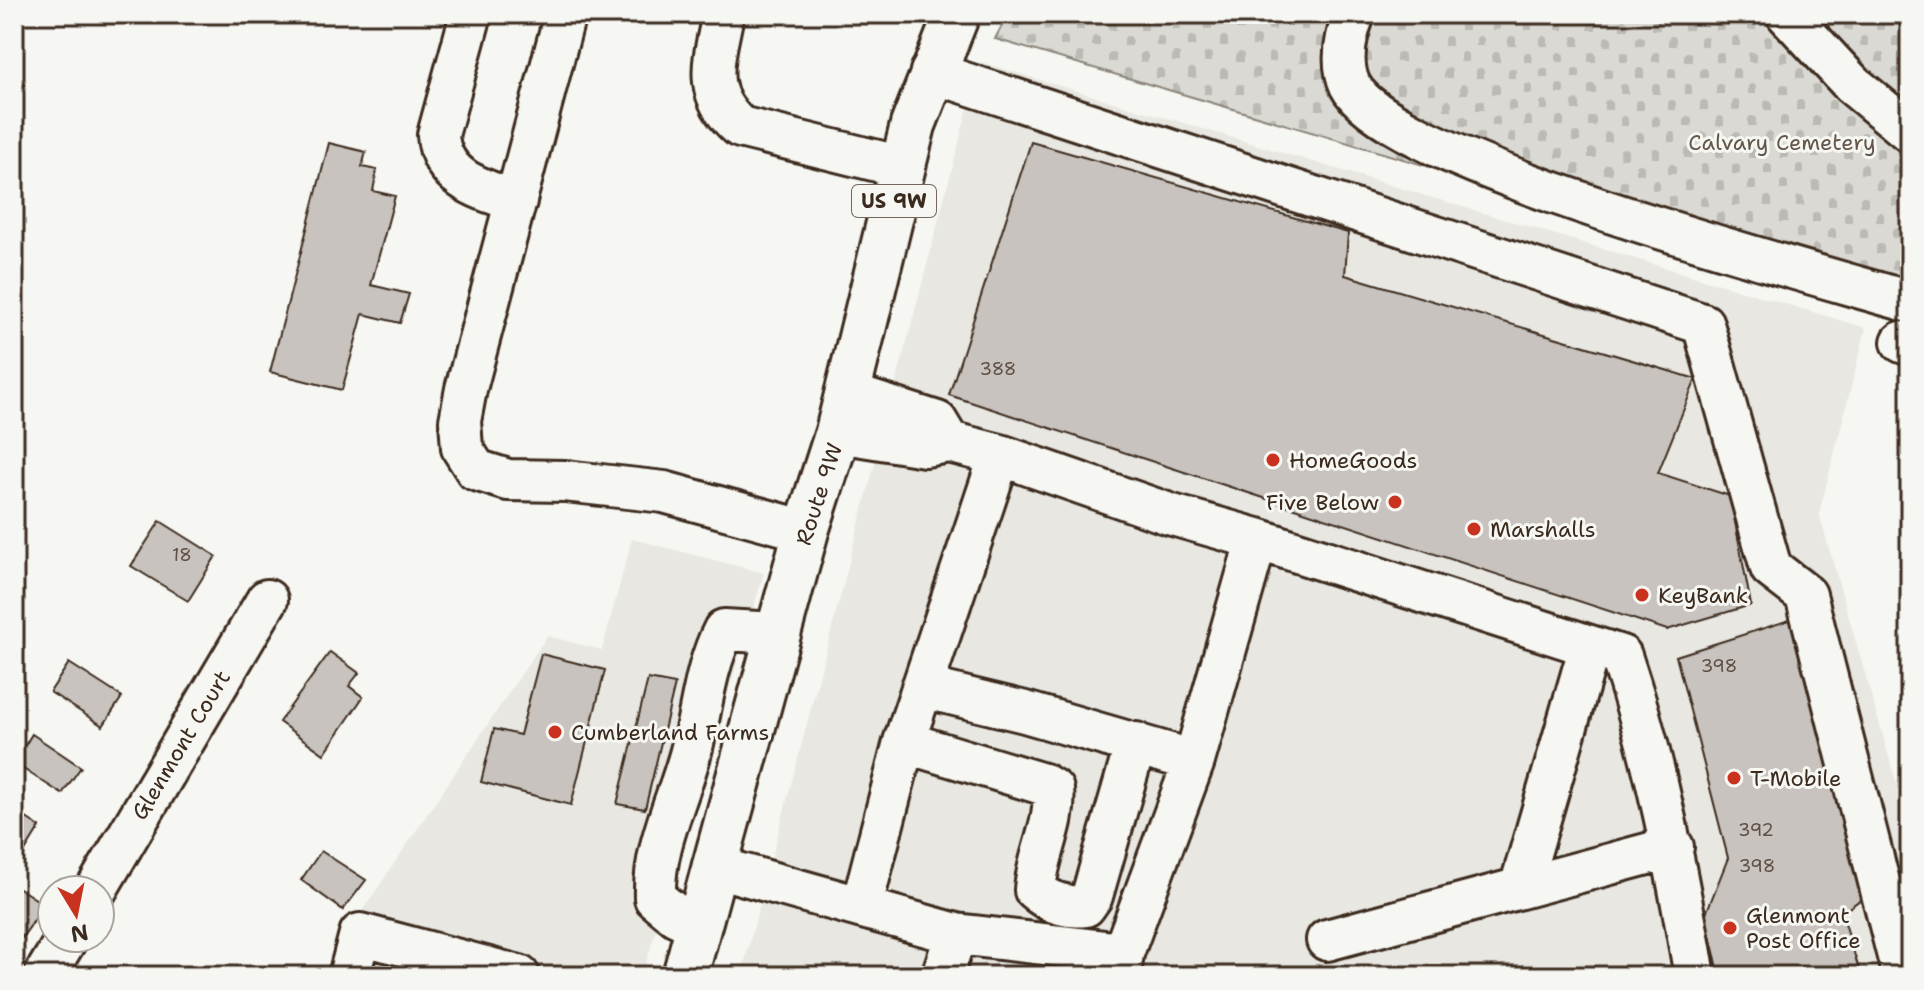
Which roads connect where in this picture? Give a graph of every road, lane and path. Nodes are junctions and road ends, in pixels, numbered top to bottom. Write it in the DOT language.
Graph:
graph roads {
  1 [pos="471,14"];
  2 [pos="565,14"];
  3 [pos="723,14"];
  4 [pos="957,14"];
  5 [pos="1354,14"];
  6 [pos="1787,14"];
  7 [pos="931,72"];
  8 [pos="1910,132"];
  9 [pos="902,167"];
  10 [pos="516,201"];
  11 [pos="1910,302"];
  12 [pos="842,413"];
  13 [pos="1000,455"];
  14 [pos="806,531"];
  15 [pos="1257,539"];
  16 [pos="267,600"];
  17 [pos="778,633"];
  18 [pos="1590,646"];
  19 [pos="922,687"];
  20 [pos="904,742"];
  21 [pos="1136,743"];
  22 [pos="1194,761"];
  23 [pos="1673,847"];
  24 [pos="713,866"];
  25 [pos="105,874"];
  26 [pos="1520,888"];
  27 [pos="862,905"];
  28 [pos="698,926"];
  29 [pos="956,934"];
  30 [pos="1327,940"];
  31 [pos="57,954"];
  32 [pos="1122,965"];
  33 [pos="44,976"];
  34 [pos="349,976"];
  35 [pos="519,976"];
  36 [pos="685,976"];
  37 [pos="942,976"];
  38 [pos="1695,976"];
  39 [pos="1903,976"];
  1 -- 10 [label="street"];
  2 -- 10 [label="street"];
  3 -- 9 [label="street"];
  4 -- 7 [label="main road, Route 9W / US 9W"];
  5 -- 11 [label="street"];
  6 -- 8 [label="street"];
  7 -- 9 [label="main road, Route 9W / US 9W"];
  7 -- 39 [label="street"];
  9 -- 12 [label="main road, Route 9W / US 9W"];
  10 -- 14 [label="street"];
  12 -- 13 [label="street"];
  12 -- 14 [label="main road, Route 9W / US 9W"];
  13 -- 15 [label="street"];
  13 -- 19 [label="street"];
  14 -- 17 [label="main road, Route 9W / US 9W"];
  15 -- 18 [label="street"];
  15 -- 22 [label="street"];
  16 -- 25 [label="street, Glenmont Court"];
  17 -- 24 [label="main road, Route 9W / US 9W"];
  17 -- 28 [label="street"];
  18 -- 23 [label="street"];
  18 -- 26 [label="street"];
  19 -- 20 [label="street"];
  19 -- 21 [label="street"];
  20 -- 21 [label="street"];
  20 -- 27 [label="street"];
  21 -- 22 [label="street"];
  22 -- 32 [label="street"];
  23 -- 26 [label="street"];
  23 -- 38 [label="street"];
  24 -- 27 [label="street"];
  24 -- 28 [label="main road, Route 9W / US 9W"];
  26 -- 30 [label="street"];
  27 -- 29 [label="street"];
  28 -- 36 [label="main road, Route 9W / US 9W"];
  29 -- 32 [label="street"];
  29 -- 37 [label="street"];
  31 -- 33 [label="street"];
  34 -- 35 [label="street"];
}
